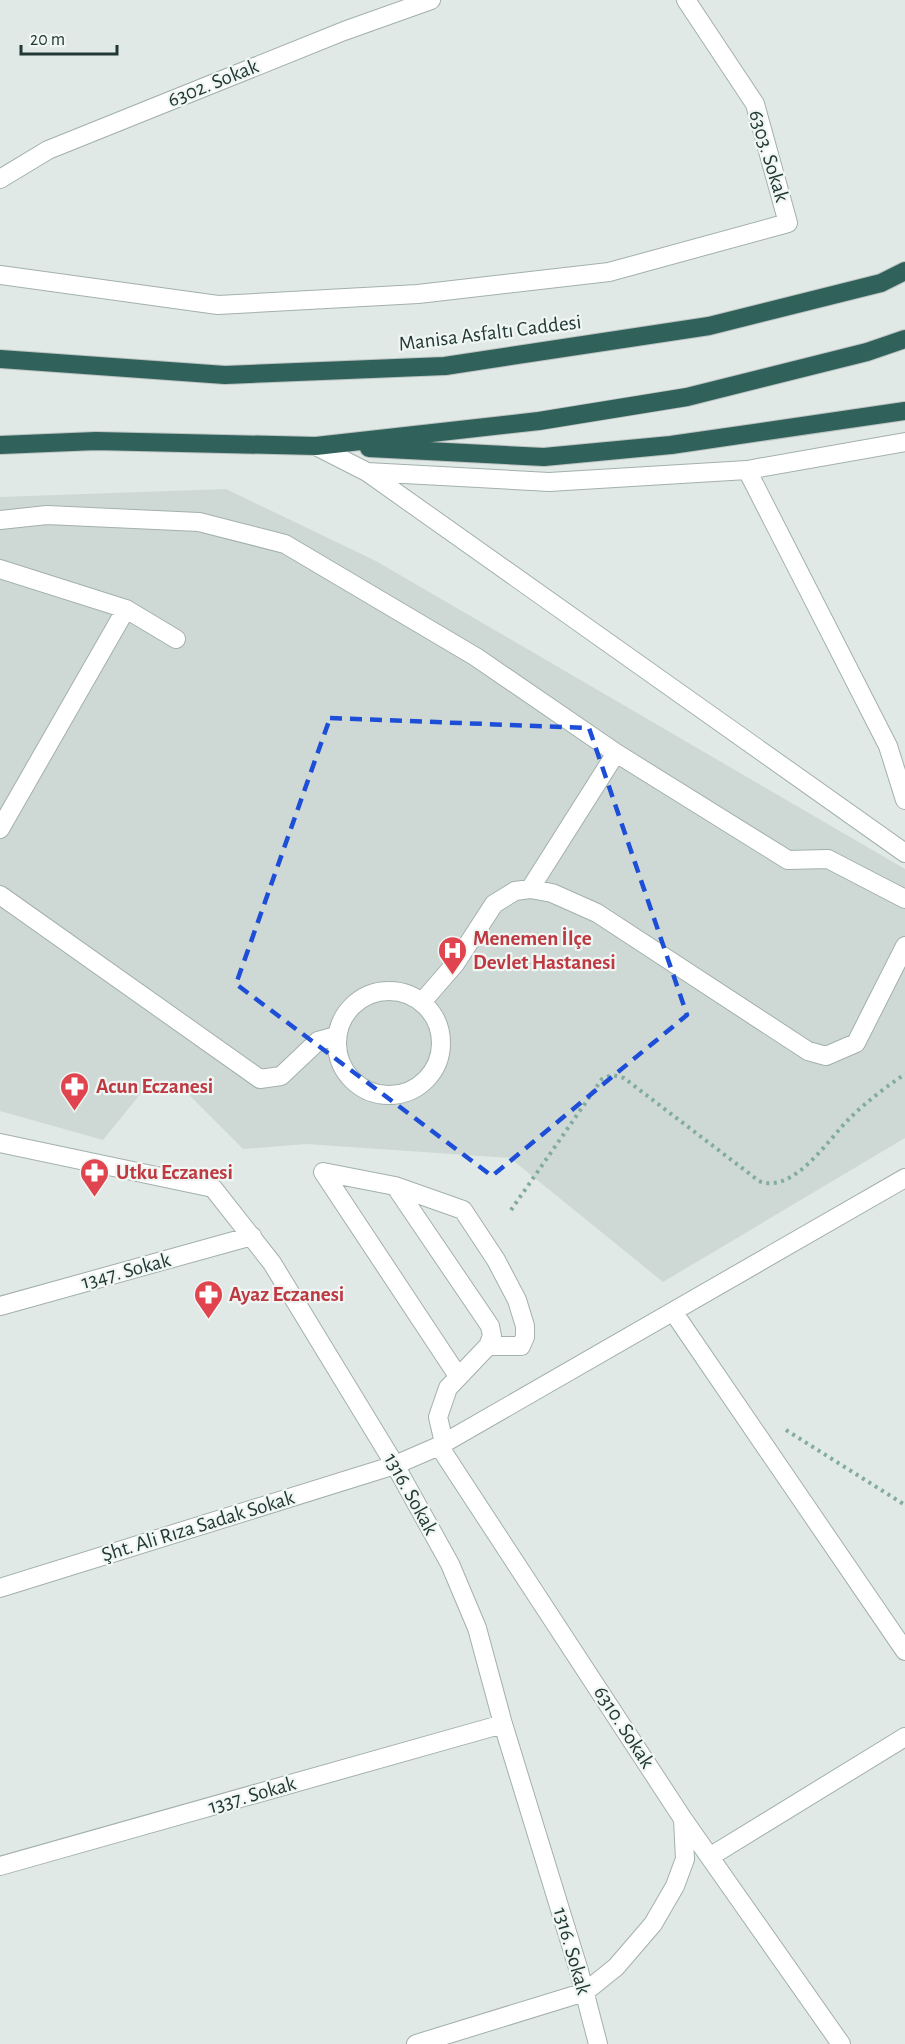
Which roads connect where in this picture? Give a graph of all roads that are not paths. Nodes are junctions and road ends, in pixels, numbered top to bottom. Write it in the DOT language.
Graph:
graph roads {
  1 [pos="431,0"];
  2 [pos="686,0"];
  3 [pos="0,179"];
  4 [pos="905,271"];
  5 [pos="0,275"];
  6 [pos="905,339"];
  7 [pos="0,359"];
  8 [pos="905,411"];
  9 [pos="905,442"];
  10 [pos="0,445"];
  11 [pos="316,446"];
  12 [pos="747,470"];
  13 [pos="367,472"];
  14 [pos="0,520"];
  15 [pos="0,569"];
  16 [pos="126,609"];
  17 [pos="176,639"];
  18 [pos="616,753"];
  19 [pos="905,800"];
  20 [pos="0,829"];
  21 [pos="905,853"];
  22 [pos="530,889"];
  23 [pos="0,895"];
  24 [pos="905,899"];
  25 [pos="905,946"];
  26 [pos="422,1002"];
  27 [pos="336,1036"];
  28 [pos="0,1143"];
  29 [pos="905,1178"];
  30 [pos="395,1186"];
  31 [pos="252,1236"];
  32 [pos="0,1306"];
  33 [pos="674,1313"];
  34 [pos="488,1346"];
  35 [pos="458,1376"];
  36 [pos="442,1445"];
  37 [pos="395,1465"];
  38 [pos="0,1587"];
  39 [pos="905,1651"];
  40 [pos="503,1724"];
  41 [pos="905,1737"];
  42 [pos="683,1819"];
  43 [pos="711,1856"];
  44 [pos="0,1866"];
  45 [pos="585,1992"];
  46 [pos="416,2044"];
  47 [pos="598,2044"];
  48 [pos="841,2044"];
  1 -- 3 [label="street, 6302. Sokak"];
  2 -- 5 [label="street, 6303. Sokak"];
  4 -- 7 [label="highway, Manisa Asfaltı Caddesi"];
  6 -- 11 [label="highway"];
  8 -- 11 [label="highway"];
  9 -- 12 [label="street"];
  10 -- 11 [label="highway"];
  11 -- 13 [label="street"];
  12 -- 13 [label="street"];
  12 -- 19 [label="street"];
  13 -- 21 [label="street"];
  14 -- 18 [label="street"];
  15 -- 16 [label="street"];
  16 -- 17 [label="street"];
  16 -- 20 [label="street"];
  18 -- 22 [label="street"];
  18 -- 24 [label="street"];
  22 -- 25 [label="street"];
  22 -- 26 [label="street"];
  23 -- 27 [label="street"];
  26 -- 27 [label="street"];
  26 -- 27 [label="street"];
  28 -- 31 [label="street, 1316. Sokak"];
  29 -- 33 [label="street"];
  30 -- 34 [label="street"];
  30 -- 34 [label="street"];
  30 -- 35 [label="street"];
  31 -- 32 [label="street, 1347. Sokak"];
  31 -- 37 [label="street, 1316. Sokak"];
  33 -- 36 [label="street"];
  33 -- 39 [label="street"];
  34 -- 35 [label="street"];
  35 -- 36 [label="street"];
  36 -- 37 [label="street"];
  36 -- 42 [label="street, 6310. Sokak"];
  37 -- 38 [label="street, Şht. Ali Rıza Sadak Sokak"];
  37 -- 40 [label="street, 1316. Sokak"];
  40 -- 44 [label="street, 1337. Sokak"];
  40 -- 45 [label="street, 1316. Sokak"];
  41 -- 43 [label="street"];
  42 -- 43 [label="street, 6310. Sokak"];
  42 -- 45 [label="street"];
  43 -- 48 [label="street, 6310. Sokak"];
  45 -- 46 [label="street"];
  45 -- 47 [label="street, 1316. Sokak"];
}
